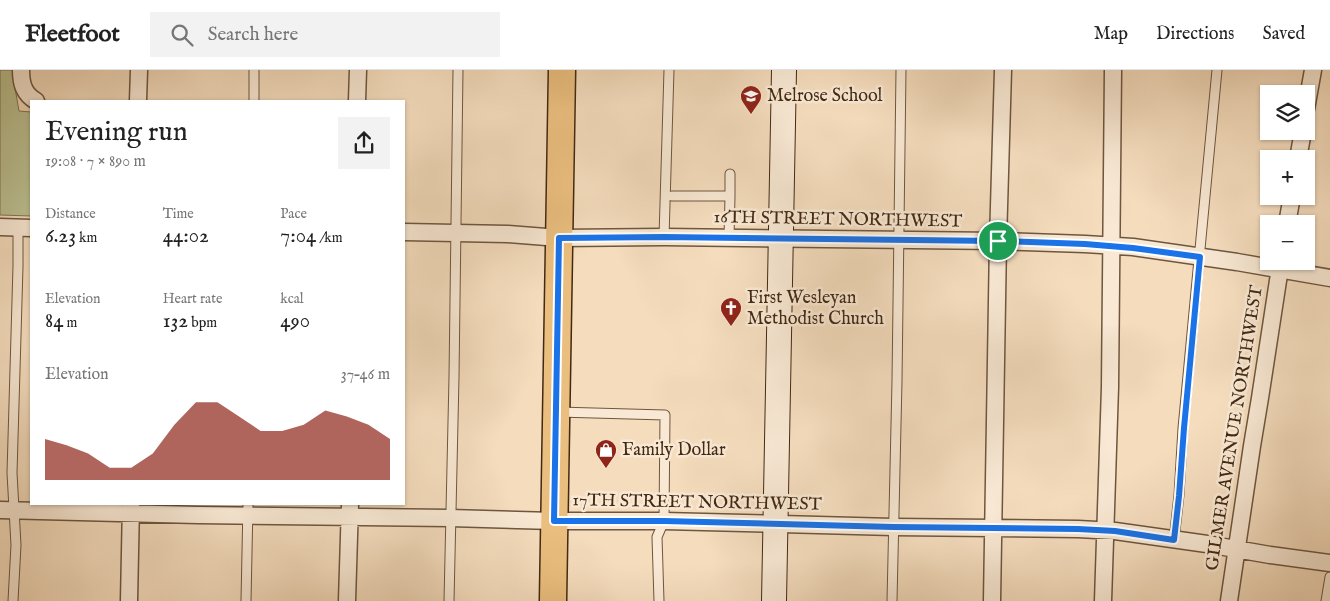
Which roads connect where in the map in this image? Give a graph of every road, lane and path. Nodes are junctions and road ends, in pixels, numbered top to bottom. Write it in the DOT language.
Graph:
graph roads {
  1 [pos="21,70"];
  2 [pos="139,70"];
  3 [pos="254,70"];
  4 [pos="358,70"];
  5 [pos="458,70"];
  6 [pos="562,70"];
  7 [pos="669,70"];
  8 [pos="784,70"];
  9 [pos="900,70"];
  10 [pos="1003,70"];
  11 [pos="1112,70"];
  12 [pos="1217,70"];
  13 [pos="1313,70"];
  14 [pos="1310,85"];
  15 [pos="34,100"];
  16 [pos="138,100"];
  17 [pos="254,100"];
  18 [pos="357,100"];
  19 [pos="730,174"];
  20 [pos="672,196"];
  21 [pos="730,196"];
  22 [pos="0,227"];
  23 [pos="24,227"];
  24 [pos="405,232"];
  25 [pos="455,233"];
  26 [pos="664,237"];
  27 [pos="559,238"];
  28 [pos="729,238"];
  29 [pos="781,239"];
  30 [pos="898,241"];
  31 [pos="998,241"];
  32 [pos="1111,246"];
  33 [pos="1200,257"];
  34 [pos="1260,264"];
  35 [pos="1279,270"];
  36 [pos="1297,270"];
  37 [pos="1330,278"];
  38 [pos="556,412"];
  39 [pos="131,508"];
  40 [pos="248,509"];
  41 [pos="7,510"];
  42 [pos="350,510"];
  43 [pos="450,518"];
  44 [pos="554,521"];
  45 [pos="664,521"];
  46 [pos="776,524"];
  47 [pos="893,527"];
  48 [pos="994,528"];
  49 [pos="1105,530"];
  50 [pos="1174,540"];
  51 [pos="1237,550"];
  52 [pos="1330,563"];
  53 [pos="1330,577"];
  54 [pos="13,601"];
  55 [pos="129,601"];
  56 [pos="246,601"];
  57 [pos="347,601"];
  58 [pos="449,601"];
  59 [pos="553,601"];
  60 [pos="658,601"];
  61 [pos="774,601"];
  62 [pos="892,601"];
  63 [pos="992,601"];
  64 [pos="1103,601"];
  65 [pos="1229,601"];
  66 [pos="1326,601"];
  1 -- 15 [label="street"];
  2 -- 16 [label="street"];
  3 -- 17 [label="lane"];
  4 -- 18 [label="street"];
  5 -- 25 [label="lane"];
  6 -- 27 [label="main road"];
  7 -- 26 [label="lane"];
  8 -- 29 [label="street"];
  9 -- 30 [label="lane"];
  10 -- 31 [label="street"];
  11 -- 32 [label="street"];
  12 -- 33 [label="lane"];
  13 -- 14 [label="street"];
  19 -- 21 [label="lane"];
  20 -- 21 [label="lane"];
  21 -- 28 [label="lane"];
  22 -- 23 [label="street"];
  23 -- 41 [label="lane"];
  24 -- 25 [label="street, 16TH STREET NORTHWEST"];
  25 -- 27 [label="street, 16TH STREET NORTHWEST"];
  25 -- 43 [label="lane"];
  26 -- 27 [label="street, 16TH STREET NORTHWEST"];
  26 -- 28 [label="street, 16TH STREET NORTHWEST"];
  27 -- 38 [label="main road"];
  28 -- 29 [label="street, 16TH STREET NORTHWEST"];
  29 -- 30 [label="street, 16TH STREET NORTHWEST"];
  29 -- 46 [label="street"];
  30 -- 31 [label="street, 16TH STREET NORTHWEST"];
  30 -- 47 [label="lane"];
  31 -- 32 [label="street, 16TH STREET NORTHWEST"];
  31 -- 48 [label="street"];
  32 -- 33 [label="street, 16TH STREET NORTHWEST"];
  32 -- 49 [label="street"];
  33 -- 34 [label="street, 16TH STREET NORTHWEST"];
  33 -- 50 [label="lane"];
  35 -- 51 [label="street, GILMER AVENUE NORTHWEST"];
  36 -- 37 [label="street, 16TH STREET NORTHWEST"];
  38 -- 44 [label="main road"];
  38 -- 45 [label="lane"];
  39 -- 40 [label="street, 17TH STREET NORTHWEST"];
  39 -- 41 [label="street, 17TH STREET NORTHWEST"];
  39 -- 55 [label="street"];
  40 -- 42 [label="street, 17TH STREET NORTHWEST"];
  40 -- 56 [label="lane"];
  41 -- 54 [label="lane"];
  42 -- 43 [label="street, 17TH STREET NORTHWEST"];
  42 -- 57 [label="street"];
  43 -- 44 [label="street, 17TH STREET NORTHWEST"];
  43 -- 58 [label="lane"];
  44 -- 45 [label="street, 17TH STREET NORTHWEST"];
  44 -- 59 [label="main road"];
  45 -- 46 [label="street, 17TH STREET NORTHWEST"];
  45 -- 60 [label="lane"];
  46 -- 47 [label="street, 17TH STREET NORTHWEST"];
  46 -- 61 [label="street"];
  47 -- 48 [label="street, 17TH STREET NORTHWEST"];
  47 -- 62 [label="lane"];
  48 -- 49 [label="street, 17TH STREET NORTHWEST"];
  48 -- 63 [label="street"];
  49 -- 50 [label="street, 17TH STREET NORTHWEST"];
  49 -- 64 [label="street"];
  50 -- 51 [label="street, 17TH STREET NORTHWEST"];
  51 -- 52 [label="street, 17TH STREET NORTHWEST"];
  51 -- 65 [label="street, GILMER AVENUE NORTHWEST"];
  53 -- 66 [label="lane"];
}
